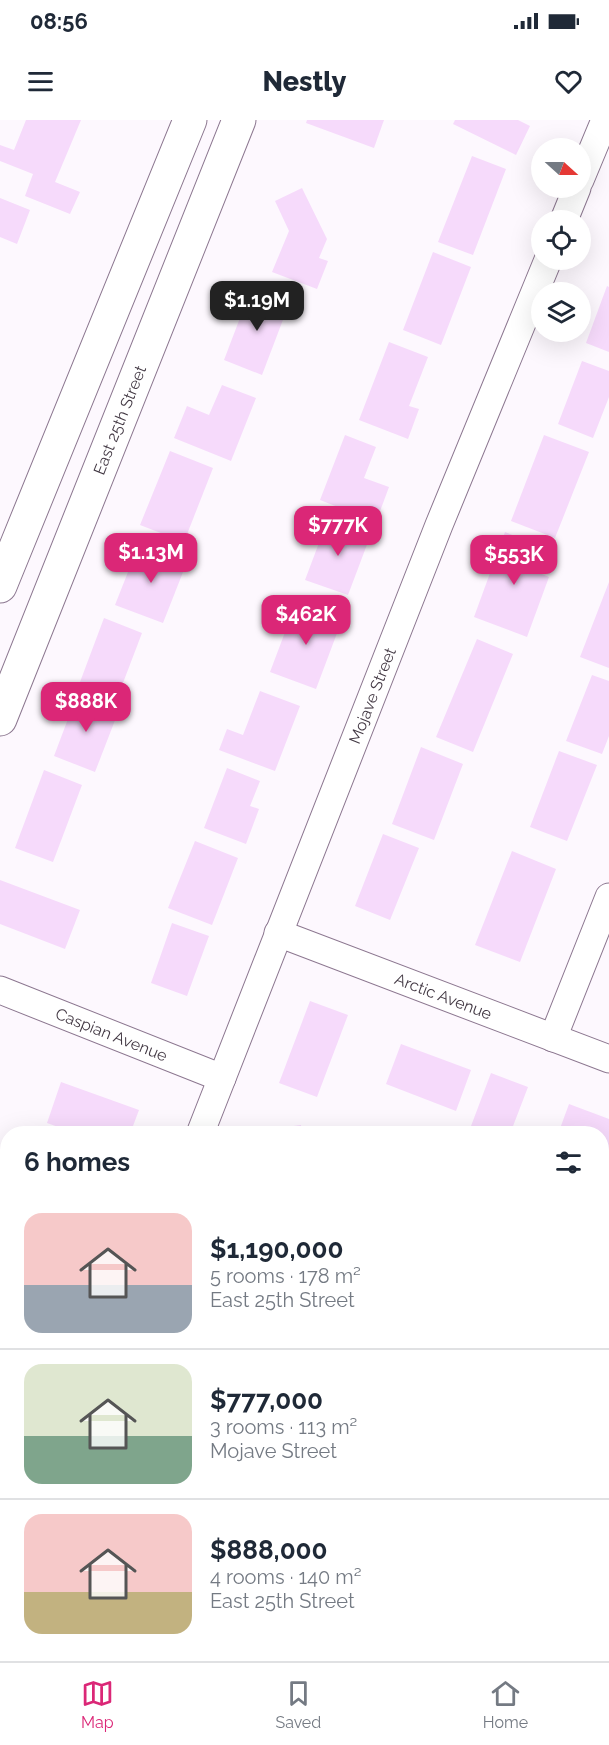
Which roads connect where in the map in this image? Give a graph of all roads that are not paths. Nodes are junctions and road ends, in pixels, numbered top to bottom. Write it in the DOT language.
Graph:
graph roads {
  1 [pos="190,120"];
  2 [pos="239,120"];
  3 [pos="605,120"];
  4 [pos="591,154"];
  5 [pos="544,270"];
  6 [pos="0,586"];
  7 [pos="0,719"];
  8 [pos="609,897"];
  9 [pos="278,933"];
  10 [pos="0,990"];
  11 [pos="553,1038"];
  12 [pos="609,1059"];
  13 [pos="222,1078"];
  14 [pos="203,1126"];
  1 -- 6 [label="street"];
  2 -- 7 [label="street, East 25th Street"];
  3 -- 4 [label="street"];
  5 -- 9 [label="street, Mojave Street"];
  8 -- 11 [label="street"];
  9 -- 11 [label="street, Arctic Avenue"];
  9 -- 13 [label="street, Mojave Street"];
  10 -- 13 [label="street, Caspian Avenue"];
  11 -- 12 [label="street, Arctic Avenue"];
  13 -- 14 [label="street, Mojave Street"];
}
